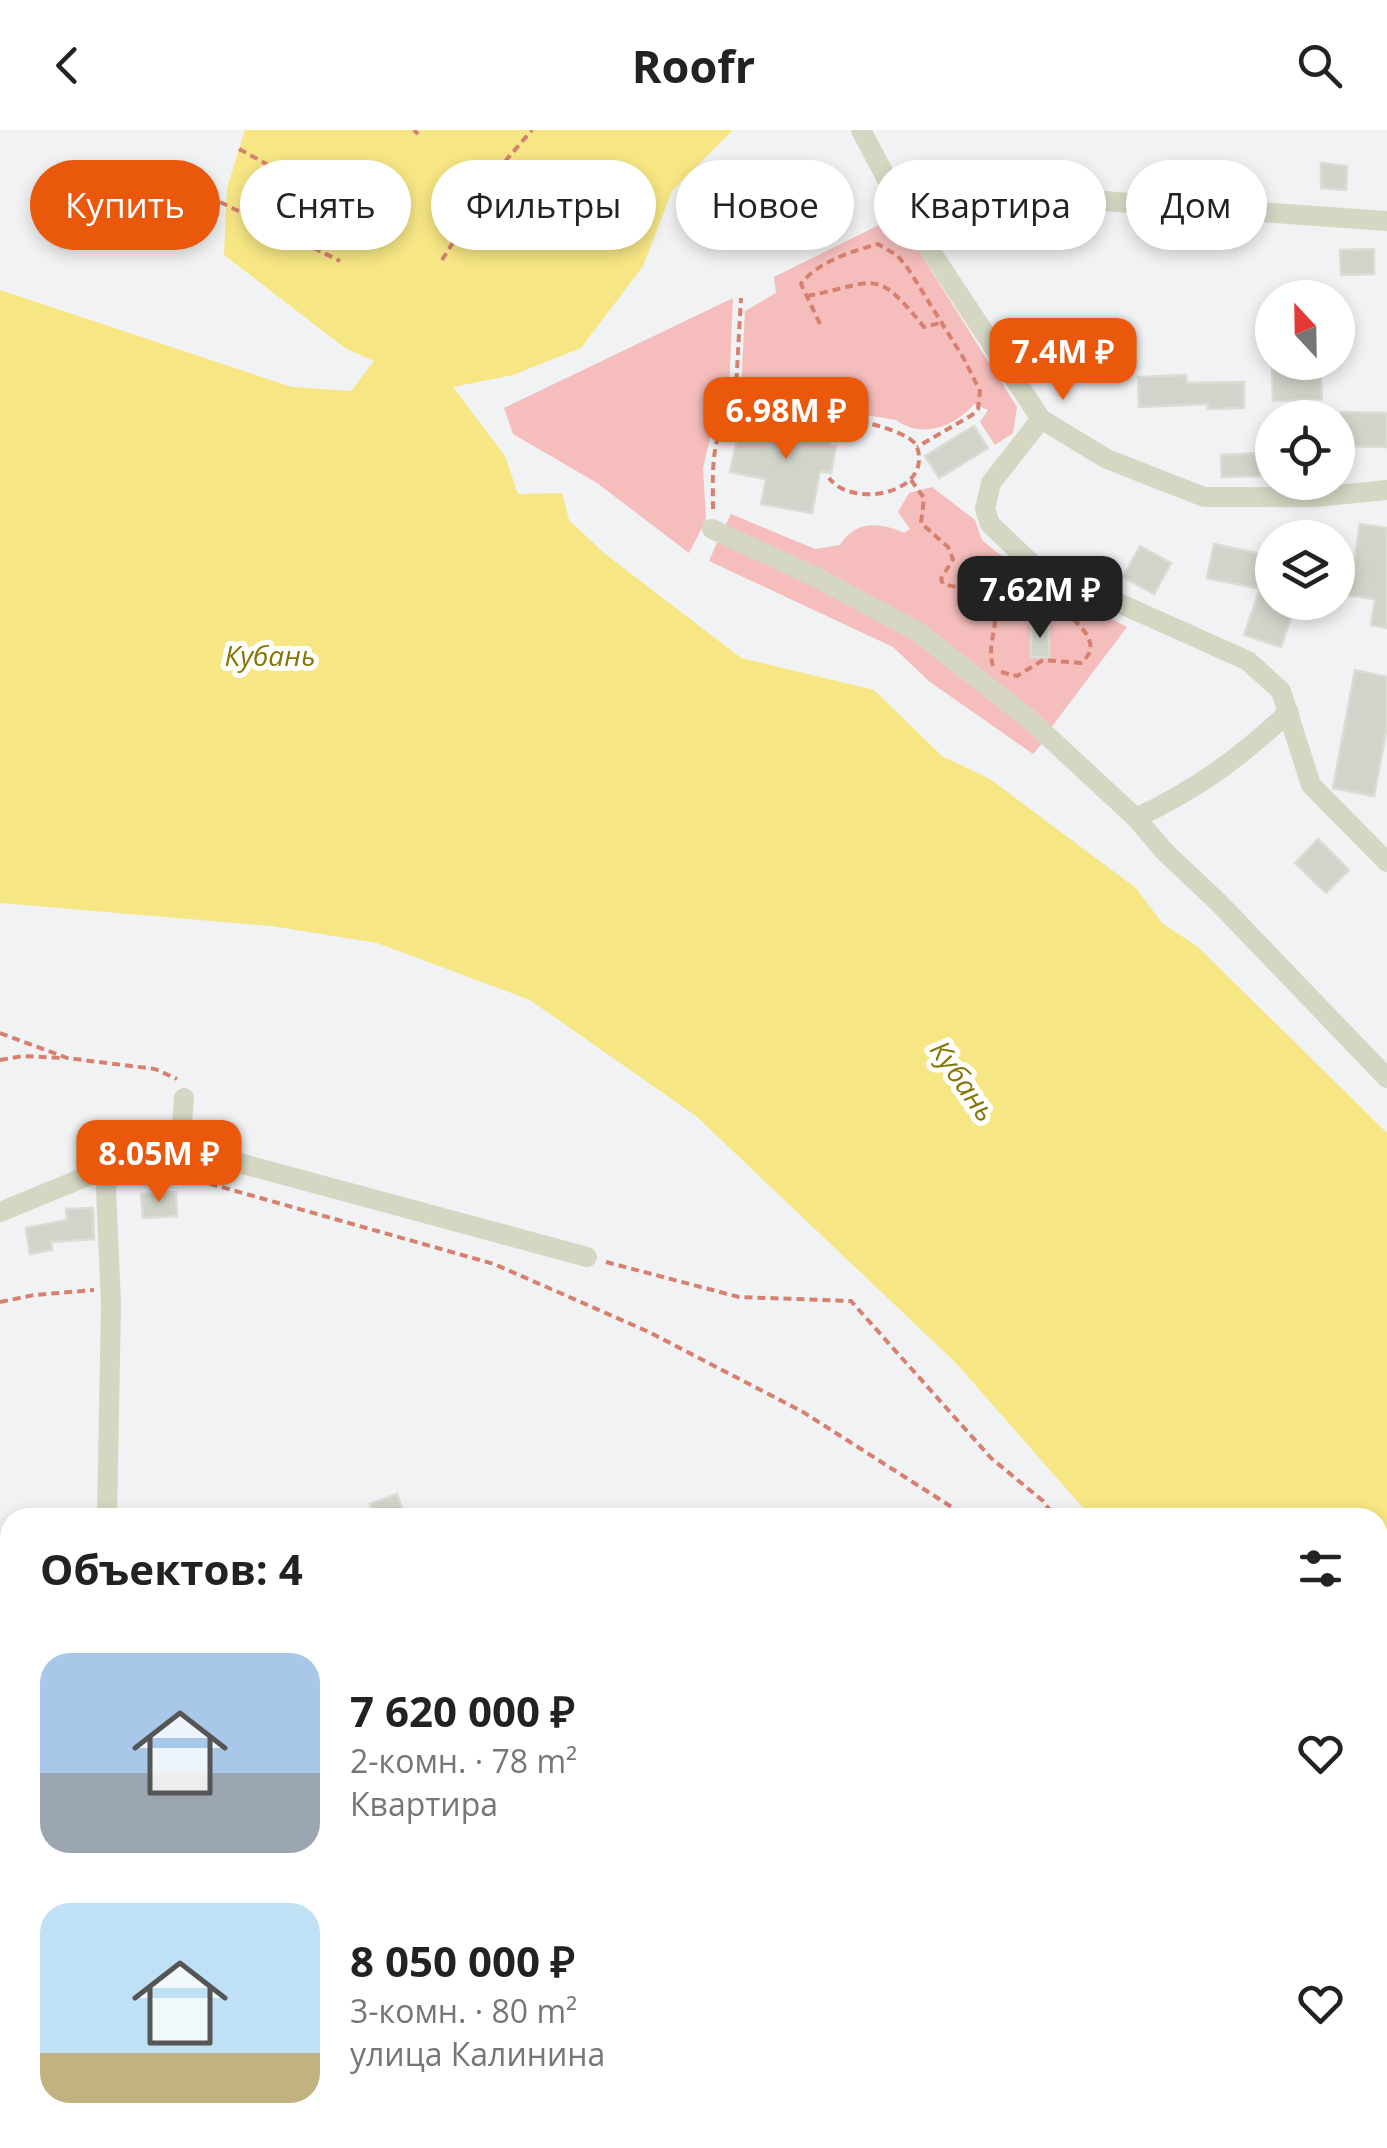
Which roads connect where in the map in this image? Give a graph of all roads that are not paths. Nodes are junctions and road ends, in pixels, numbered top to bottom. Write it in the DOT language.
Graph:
graph roads {
  1 [pos="861,130"];
  2 [pos="877,160"];
  3 [pos="1106,201"];
  4 [pos="1387,221"];
  5 [pos="930,250"];
  6 [pos="1041,419"];
  7 [pos="1387,490"];
  8 [pos="712,529"];
  9 [pos="1289,712"];
  10 [pos="1136,818"];
  11 [pos="1387,862"];
  12 [pos="1387,1078"];
  13 [pos="184,1098"];
  14 [pos="180,1147"];
  15 [pos="113,1160"];
  16 [pos="0,1212"];
  17 [pos="587,1257"];
  18 [pos="108,1508"];
  1 -- 2 [label="street"];
  3 -- 4 [label="street"];
  5 -- 6 [label="street"];
  6 -- 7 [label="street"];
  6 -- 9 [label="street"];
  8 -- 10 [label="street"];
  9 -- 10 [label="street"];
  9 -- 11 [label="street"];
  10 -- 12 [label="street"];
  13 -- 14 [label="street"];
  14 -- 15 [label="street"];
  14 -- 17 [label="street"];
  15 -- 16 [label="street"];
  15 -- 18 [label="street"];
}
